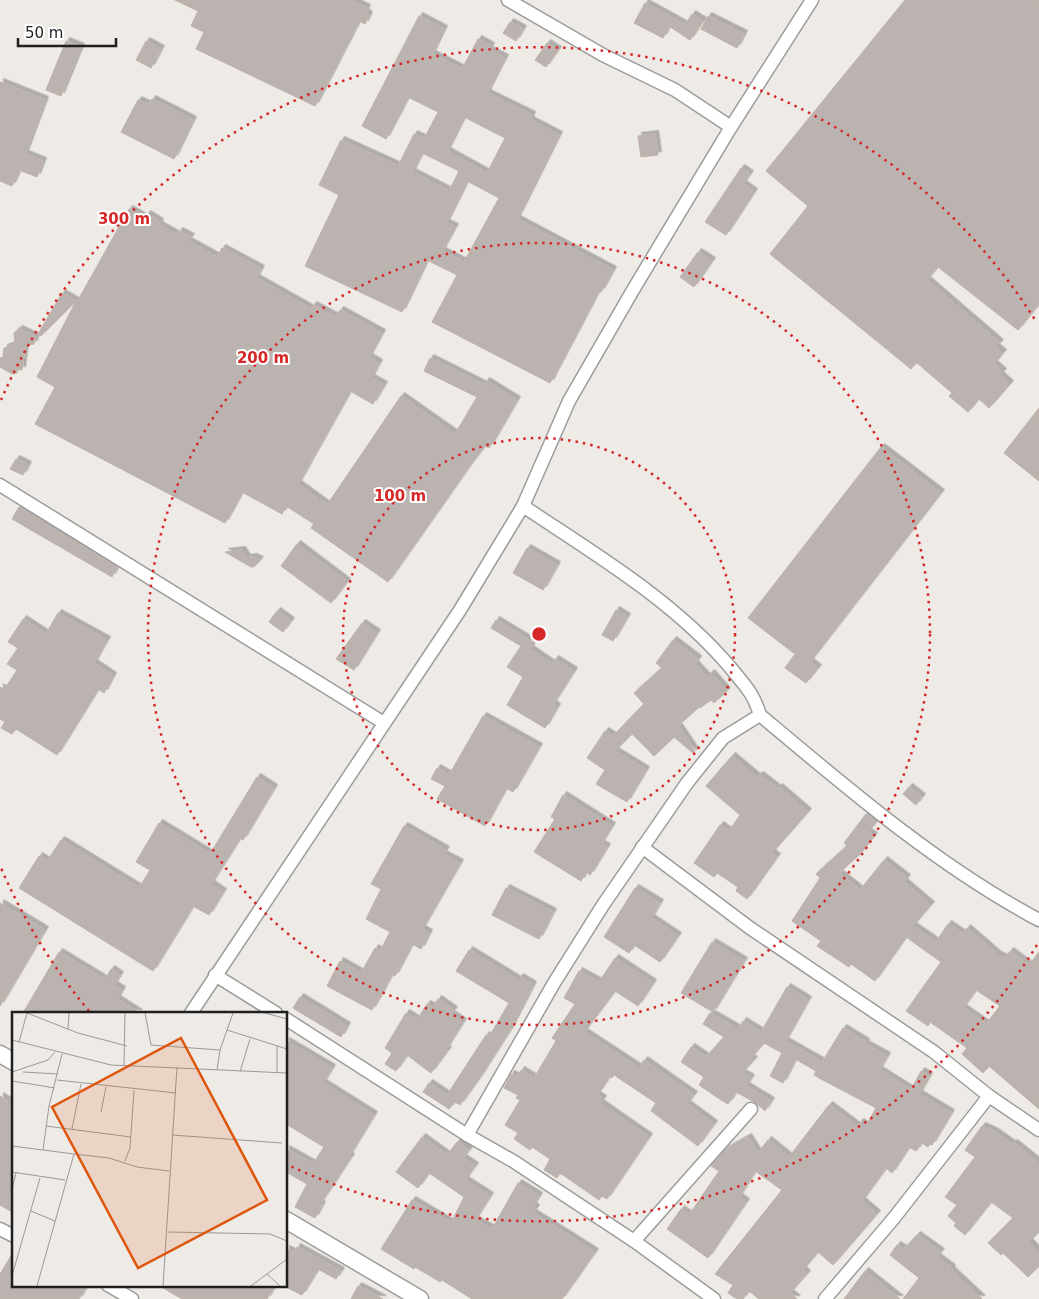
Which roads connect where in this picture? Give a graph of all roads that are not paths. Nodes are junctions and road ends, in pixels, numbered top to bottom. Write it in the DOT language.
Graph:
graph roads {
  1 [pos="508,0"];
  2 [pos="812,0"];
  3 [pos="731,127"];
  4 [pos="0,485"];
  5 [pos="523,506"];
  6 [pos="760,715"];
  7 [pos="384,723"];
  8 [pos="642,847"];
  9 [pos="1039,920"];
  10 [pos="215,975"];
  11 [pos="192,1012"];
  12 [pos="274,1012"];
  13 [pos="288,1021"];
  14 [pos="0,1054"];
  15 [pos="12,1061"];
  16 [pos="989,1096"];
  17 [pos="751,1109"];
  18 [pos="1039,1130"];
  19 [pos="467,1135"];
  20 [pos="288,1221"];
  21 [pos="0,1229"];
  22 [pos="12,1235"];
  23 [pos="634,1241"];
  24 [pos="110,1286"];
  25 [pos="132,1299"];
  26 [pos="420,1299"];
  27 [pos="714,1299"];
  28 [pos="825,1299"];
  1 -- 3 [label="street"];
  2 -- 3 [label="street"];
  3 -- 5 [label="street"];
  4 -- 7 [label="street"];
  5 -- 6 [label="street"];
  5 -- 7 [label="street"];
  6 -- 8 [label="street"];
  6 -- 9 [label="street"];
  7 -- 10 [label="street"];
  8 -- 16 [label="street"];
  8 -- 19 [label="street"];
  10 -- 11 [label="street"];
  10 -- 12 [label="street"];
  13 -- 19 [label="street"];
  14 -- 15 [label="street"];
  16 -- 18 [label="street"];
  16 -- 28 [label="street"];
  17 -- 23 [label="street"];
  19 -- 23 [label="street"];
  20 -- 26 [label="street"];
  21 -- 22 [label="street"];
  23 -- 27 [label="street"];
  24 -- 25 [label="street"];
}
